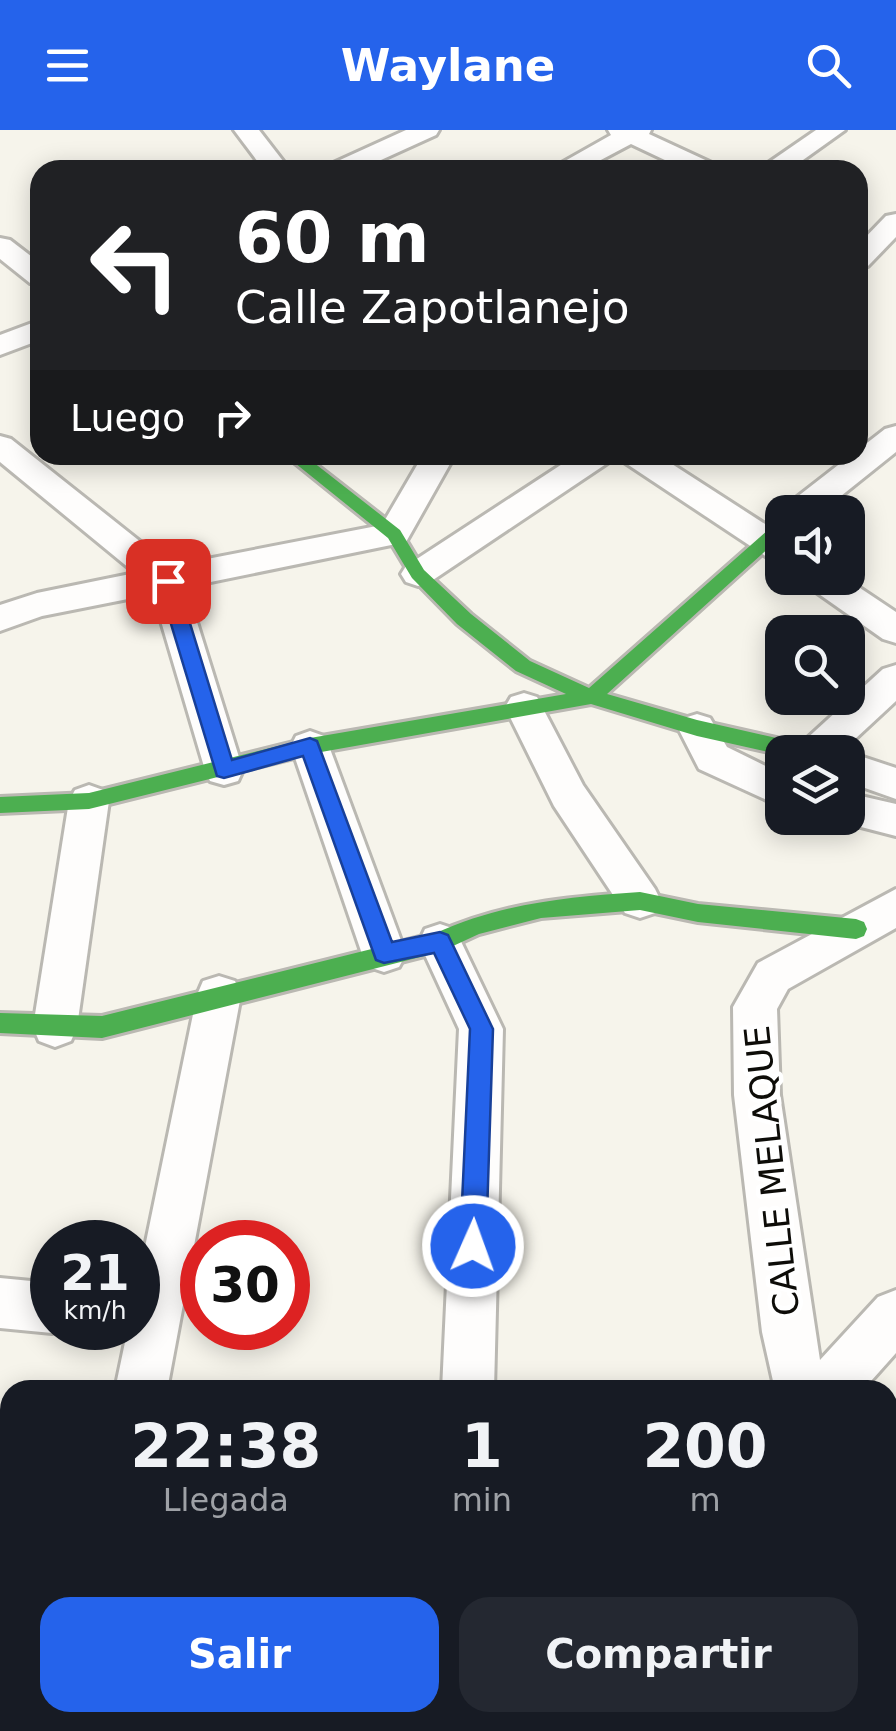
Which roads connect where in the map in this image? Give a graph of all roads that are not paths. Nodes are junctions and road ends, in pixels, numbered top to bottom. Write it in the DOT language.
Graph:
graph roads {
  1 [pos="246,130"];
  2 [pos="427,130"];
  3 [pos="833,130"];
  4 [pos="630,132"];
  5 [pos="269,160"];
  6 [pos="360,160"];
  7 [pos="580,160"];
  8 [pos="686,160"];
  9 [pos="787,160"];
  10 [pos="896,222"];
  11 [pos="0,246"];
  12 [pos="872,249"];
  13 [pos="30,269"];
  14 [pos="30,333"];
  15 [pos="0,346"];
  16 [pos="896,436"];
  17 [pos="0,446"];
  18 [pos="868,458"];
  19 [pos="306,465"];
  20 [pos="433,465"];
  21 [pos="583,465"];
  22 [pos="652,465"];
  23 [pos="859,465"];
  24 [pos="821,495"];
  25 [pos="765,532"];
  26 [pos="394,534"];
  27 [pos="765,549"];
  28 [pos="418,574"];
  29 [pos="168,581"];
  30 [pos="846,595"];
  31 [pos="0,618"];
  32 [pos="896,630"];
  33 [pos="896,679"];
  34 [pos="591,697"];
  35 [pos="524,707"];
  36 [pos="697,728"];
  37 [pos="836,735"];
  38 [pos="765,743"];
  39 [pos="310,746"];
  40 [pos="224,770"];
  41 [pos="865,773"];
  42 [pos="765,784"];
  43 [pos="896,784"];
  44 [pos="88,801"];
  45 [pos="0,806"];
  46 [pos="865,813"];
  47 [pos="896,820"];
  48 [pos="640,901"];
  49 [pos="876,918"];
  50 [pos="440,942"];
  51 [pos="384,954"];
  52 [pos="220,995"];
  53 [pos="0,1023"];
  54 [pos="55,1027"];
  55 [pos="160,1258"];
  56 [pos="0,1303"];
  57 [pos="30,1306"];
  58 [pos="896,1315"];
  59 [pos="144,1350"];
  60 [pos="142,1380"];
  61 [pos="468,1380"];
  62 [pos="799,1380"];
  63 [pos="837,1380"];
  1 -- 5 [label="street"];
  2 -- 6 [label="street"];
  3 -- 9 [label="street"];
  4 -- 7 [label="street"];
  4 -- 8 [label="street"];
  10 -- 12 [label="street"];
  11 -- 13 [label="street"];
  14 -- 15 [label="street"];
  16 -- 18 [label="street"];
  17 -- 29 [label="street"];
  19 -- 26 [label="street"];
  20 -- 26 [label="street"];
  21 -- 28 [label="street"];
  22 -- 25 [label="street"];
  23 -- 24 [label="street"];
  26 -- 28 [label="street"];
  26 -- 29 [label="street"];
  27 -- 34 [label="street"];
  28 -- 34 [label="street"];
  29 -- 31 [label="street"];
  29 -- 40 [label="street"];
  30 -- 32 [label="street"];
  33 -- 37 [label="street"];
  34 -- 35 [label="street"];
  34 -- 36 [label="street"];
  35 -- 39 [label="street"];
  35 -- 48 [label="street"];
  36 -- 38 [label="street"];
  36 -- 42 [label="street"];
  39 -- 40 [label="street"];
  39 -- 51 [label="street"];
  40 -- 44 [label="street"];
  41 -- 43 [label="street"];
  44 -- 45 [label="street"];
  44 -- 54 [label="street"];
  46 -- 47 [label="street"];
  48 -- 49 [label="street"];
  48 -- 50 [label="street"];
  49 -- 62 [label="street, CALLE MELAQUE"];
  50 -- 51 [label="street"];
  50 -- 61 [label="street"];
  51 -- 52 [label="street"];
  52 -- 54 [label="street"];
  52 -- 55 [label="street"];
  53 -- 54 [label="street"];
  56 -- 57 [label="street"];
  58 -- 63 [label="street"];
  59 -- 60 [label="street"];
}
